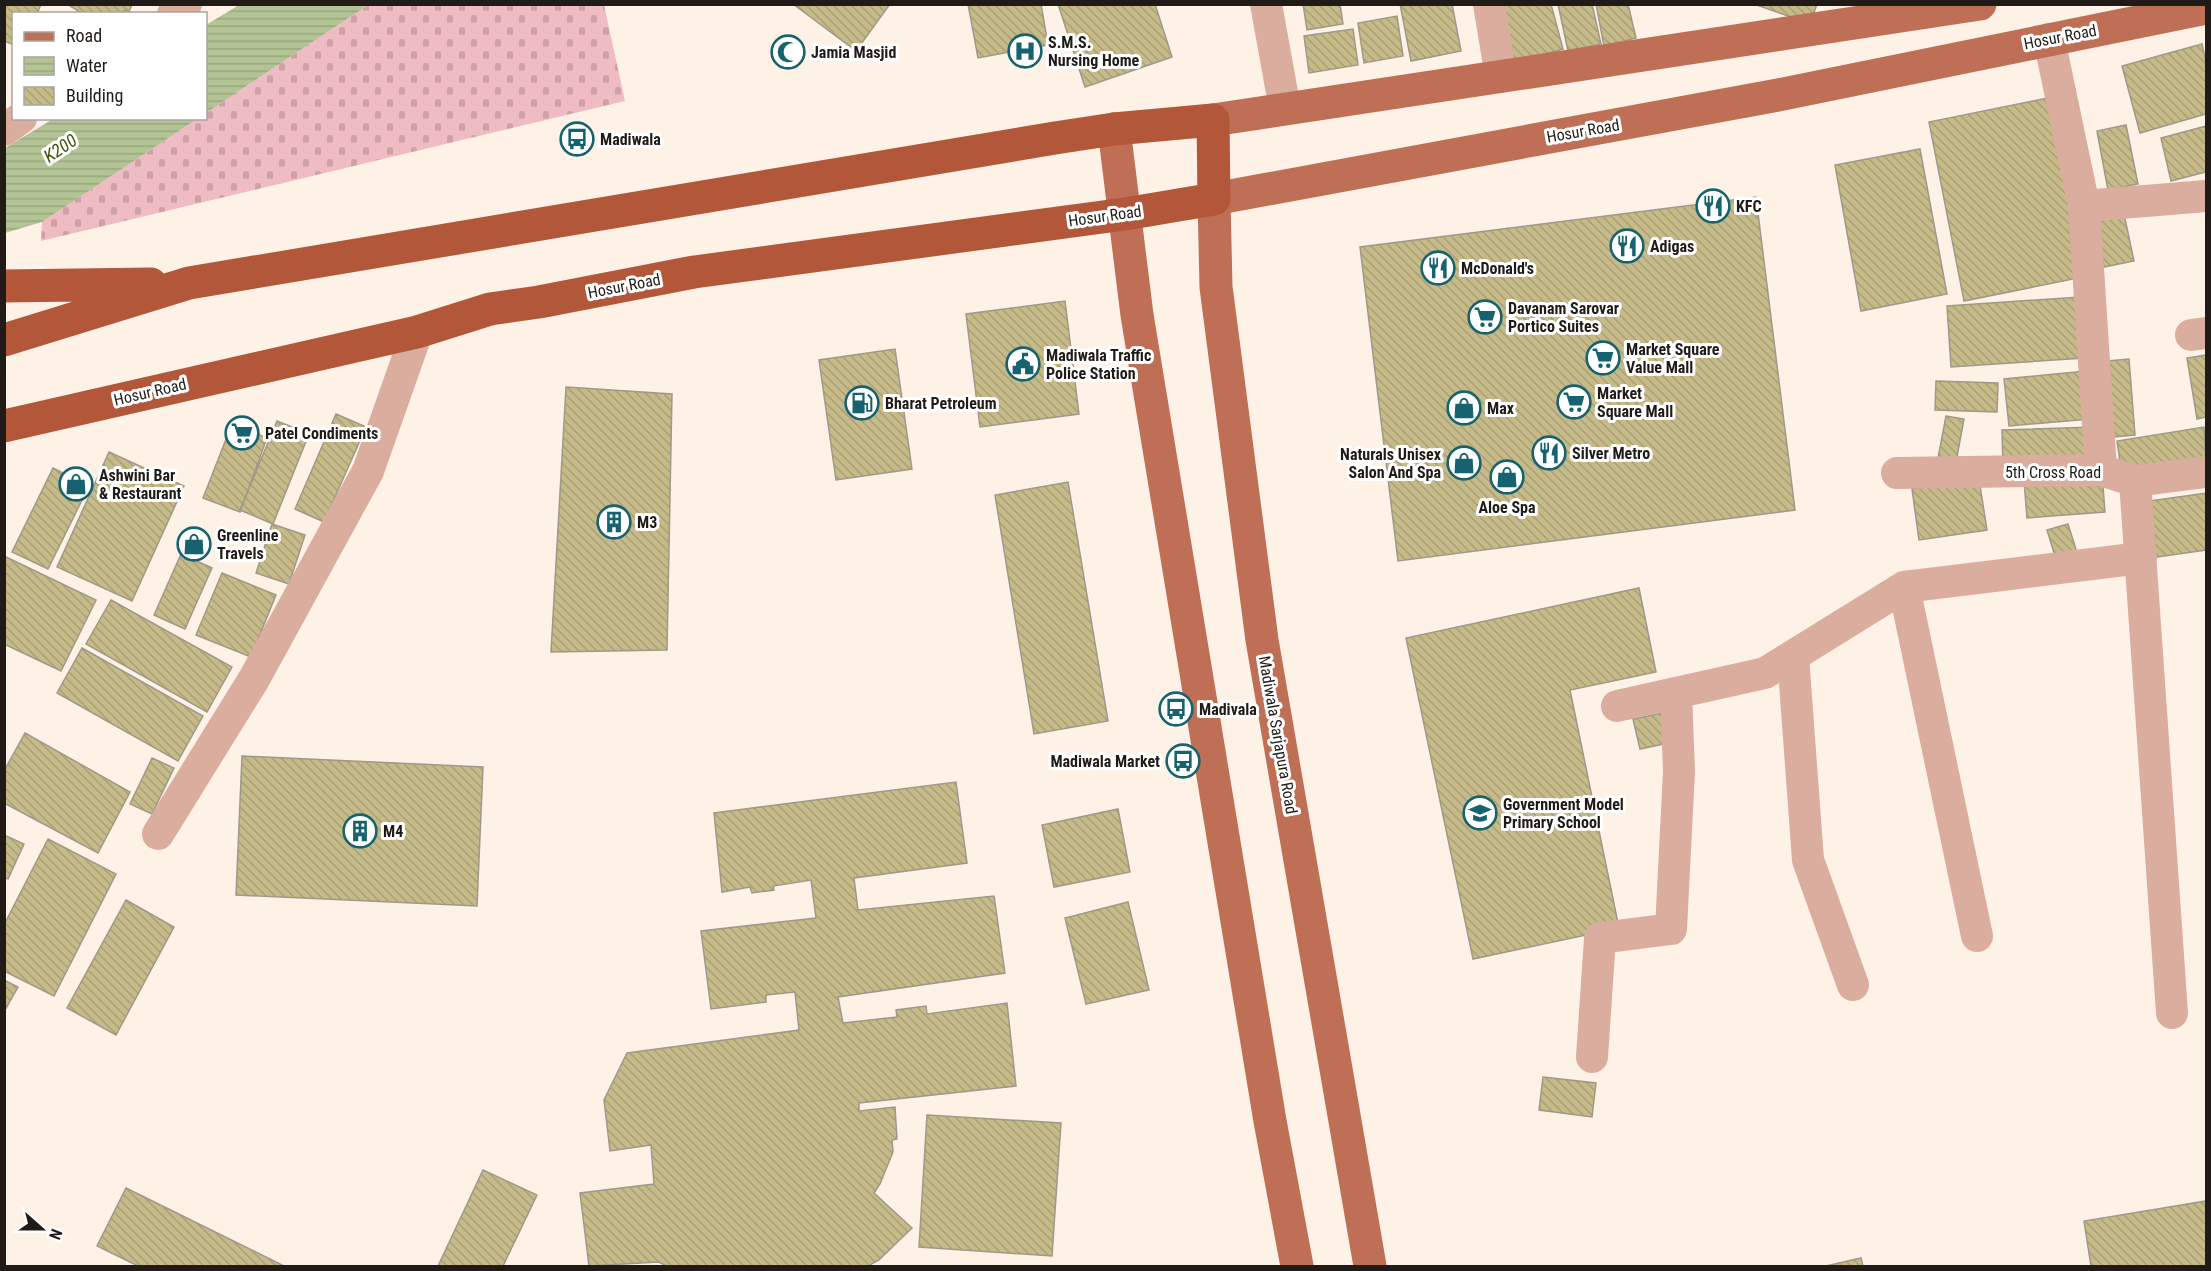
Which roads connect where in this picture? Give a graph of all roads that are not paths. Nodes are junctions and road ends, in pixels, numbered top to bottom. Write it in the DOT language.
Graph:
graph roads {
  1 [pos="1266,4"];
  2 [pos="1489,4"];
  3 [pos="1980,4"];
  4 [pos="2206,8"];
  5 [pos="2049,39"];
  6 [pos="1502,77"];
  7 [pos="1286,109"];
  8 [pos="18,120"];
  9 [pos="1212,120"];
  10 [pos="1114,129"];
  11 [pos="4,130"];
  12 [pos="2206,196"];
  13 [pos="1214,199"];
  14 [pos="2084,206"];
  15 [pos="1125,214"];
  16 [pos="189,283"];
  17 [pos="4,286"];
  18 [pos="417,332"];
  19 [pos="4,340"];
  20 [pos="4,426"];
  21 [pos="2101,470"];
  22 [pos="2206,472"];
  23 [pos="1898,473"];
  24 [pos="2135,481"];
  25 [pos="2141,558"];
  26 [pos="1904,587"];
  27 [pos="1793,656"];
  28 [pos="1676,693"];
  29 [pos="1617,706"];
  30 [pos="158,834"];
  31 [pos="1977,936"];
  32 [pos="1853,985"];
  33 [pos="2172,1013"];
  34 [pos="1592,1057"];
  35 [pos="1297,1266"];
  36 [pos="1370,1266"];
  1 -- 7 [label="street"];
  2 -- 6 [label="street"];
  3 -- 6 [label="main road"];
  4 -- 5 [label="main road, Hosur Road"];
  5 -- 13 [label="main road, Hosur Road"];
  5 -- 14 [label="street"];
  6 -- 7 [label="main road"];
  7 -- 9 [label="main road"];
  8 -- 11 [label="street"];
  9 -- 10 [label="highway"];
  9 -- 13 [label="highway"];
  10 -- 15 [label="main road"];
  10 -- 16 [label="highway"];
  12 -- 14 [label="street"];
  13 -- 15 [label="highway, Hosur Road"];
  13 -- 36 [label="main road, Madiwala Sarjapura Road"];
  14 -- 21 [label="street"];
  15 -- 18 [label="highway, Hosur Road"];
  15 -- 35 [label="main road"];
  16 -- 17 [label="highway"];
  16 -- 19 [label="highway"];
  18 -- 20 [label="highway, Hosur Road"];
  18 -- 30 [label="street"];
  21 -- 23 [label="street, 5th Cross Road"];
  21 -- 24 [label="street, 5th Cross Road"];
  22 -- 24 [label="street, 5th Cross Road"];
  24 -- 25 [label="street"];
  25 -- 26 [label="street"];
  25 -- 33 [label="street"];
  26 -- 27 [label="street"];
  26 -- 31 [label="street"];
  27 -- 28 [label="street"];
  27 -- 32 [label="street"];
  28 -- 29 [label="street"];
  28 -- 34 [label="street"];
}
